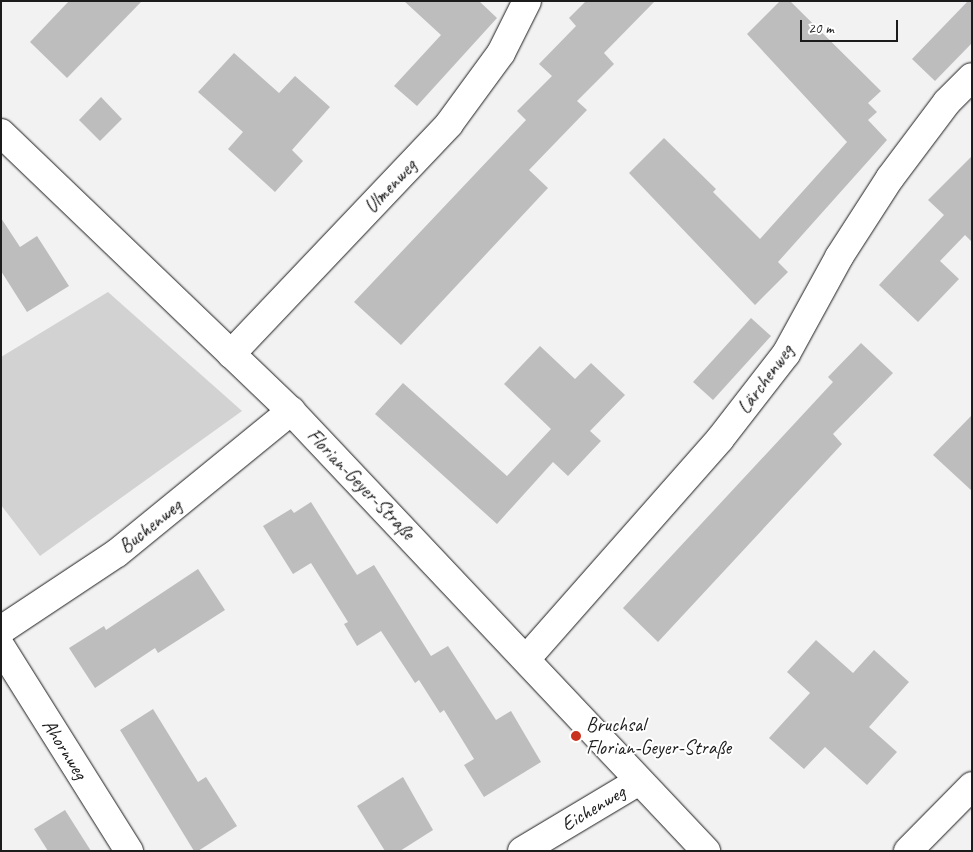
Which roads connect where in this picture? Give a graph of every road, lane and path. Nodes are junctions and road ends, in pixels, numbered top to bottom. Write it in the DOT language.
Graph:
graph roads {
  1 [pos="527,1"];
  2 [pos="972,77"];
  3 [pos="1,132"];
  4 [pos="231,354"];
  5 [pos="291,411"];
  6 [pos="1,630"];
  7 [pos="1,647"];
  8 [pos="527,658"];
  9 [pos="639,781"];
  10 [pos="972,786"];
  11 [pos="130,851"];
  12 [pos="522,851"];
  13 [pos="706,851"];
  14 [pos="908,851"];
  1 -- 4 [label="street, Ulmenweg"];
  2 -- 8 [label="street, Lärchenweg"];
  3 -- 4 [label="street, Florian-Geyer-Straße"];
  4 -- 5 [label="street, Florian-Geyer-Straße"];
  5 -- 6 [label="street, Buchenweg"];
  5 -- 8 [label="street, Florian-Geyer-Straße"];
  7 -- 11 [label="street, Ahornweg"];
  8 -- 9 [label="street, Florian-Geyer-Straße"];
  9 -- 12 [label="street, Eichenweg"];
  9 -- 13 [label="street, Florian-Geyer-Straße"];
  10 -- 14 [label="street"];
}
